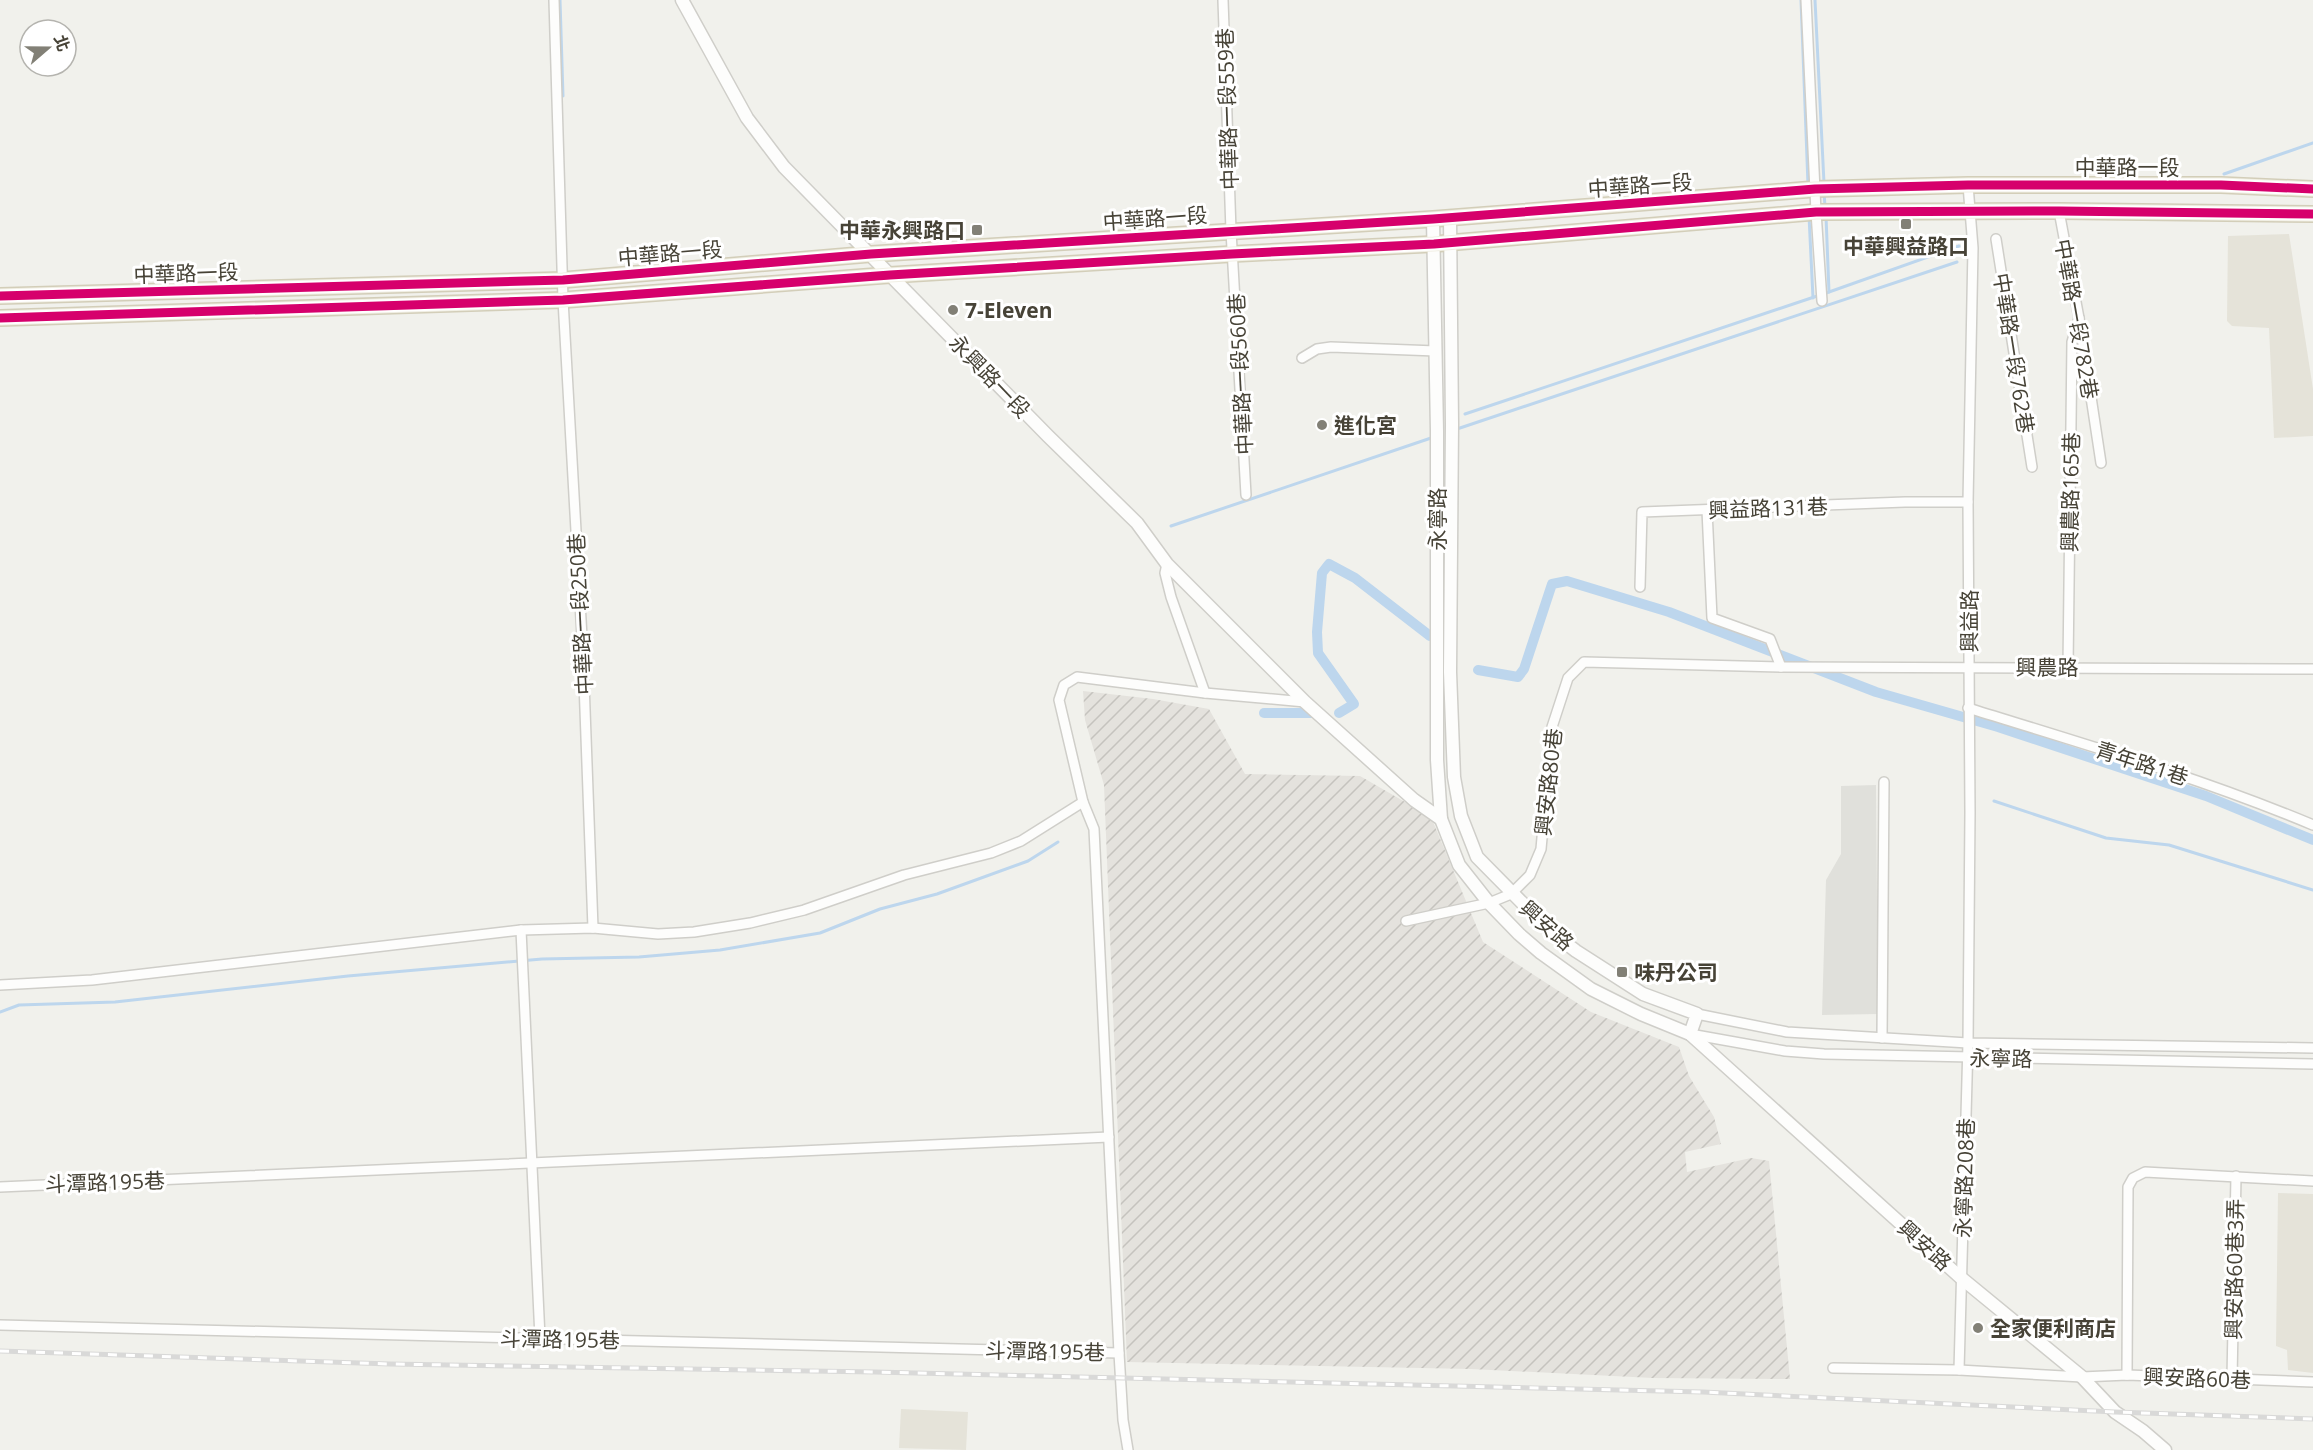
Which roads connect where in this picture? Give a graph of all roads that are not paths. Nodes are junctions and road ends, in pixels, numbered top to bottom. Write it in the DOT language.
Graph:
graph roads {
  1 [pos="554,0"];
  2 [pos="682,0"];
  3 [pos="1223,0"];
  4 [pos="1806,0"];
  5 [pos="1968,184"];
  6 [pos="1815,189"];
  7 [pos="2313,189"];
  8 [pos="2059,210"];
  9 [pos="1971,211"];
  10 [pos="1815,212"];
  11 [pos="2313,214"];
  12 [pos="1450,218"];
  13 [pos="1433,219"];
  14 [pos="1231,231"];
  15 [pos="1996,239"];
  16 [pos="1452,242"];
  17 [pos="1434,244"];
  18 [pos="871,254"];
  19 [pos="1232,254"];
  20 [pos="890,275"];
  21 [pos="563,280"];
  22 [pos="0,296"];
  23 [pos="563,300"];
  24 [pos="1822,302"];
  25 [pos="0,318"];
  26 [pos="2079,318"];
  27 [pos="1436,351"];
  28 [pos="1302,358"];
  29 [pos="2101,463"];
  30 [pos="2032,467"];
  31 [pos="1246,495"];
  32 [pos="1968,502"];
  33 [pos="1707,510"];
  34 [pos="1167,564"];
  35 [pos="1640,587"];
  36 [pos="1781,667"];
  37 [pos="1969,667"];
  38 [pos="2068,667"];
  39 [pos="2313,669"];
  40 [pos="1204,693"];
  41 [pos="1305,702"];
  42 [pos="1968,708"];
  43 [pos="1884,782"];
  44 [pos="1083,802"];
  45 [pos="1461,816"];
  46 [pos="1441,819"];
  47 [pos="2313,825"];
  48 [pos="1511,894"];
  49 [pos="1489,903"];
  50 [pos="1406,921"];
  51 [pos="593,928"];
  52 [pos="520,930"];
  53 [pos="0,976"];
  54 [pos="0,985"];
  55 [pos="1697,1014"];
  56 [pos="1690,1034"];
  57 [pos="1882,1038"];
  58 [pos="1968,1043"];
  59 [pos="2313,1048"];
  60 [pos="1968,1058"];
  61 [pos="2313,1064"];
  62 [pos="1109,1137"];
  63 [pos="533,1164"];
  64 [pos="2236,1176"];
  65 [pos="2313,1180"];
  66 [pos="0,1187"];
  67 [pos="1960,1277"];
  68 [pos="0,1325"];
  69 [pos="540,1338"];
  70 [pos="1119,1353"];
  71 [pos="1833,1368"];
  72 [pos="1959,1370"];
  73 [pos="2127,1375"];
  74 [pos="2082,1377"];
  75 [pos="2232,1378"];
  76 [pos="2313,1382"];
  77 [pos="1128,1450"];
  78 [pos="2165,1450"];
  1 -- 21 [label="street, 中華路一段250巷"];
  2 -- 18 [label="street, 永興路一段"];
  3 -- 14 [label="street, 中華路一段559巷"];
  4 -- 6 [label="street"];
  5 -- 6 [label="main road, 中華路一段"];
  5 -- 7 [label="main road, 中華路一段"];
  5 -- 9 [label="street, 興益路"];
  6 -- 10 [label="street"];
  6 -- 12 [label="main road, 中華路一段"];
  8 -- 9 [label="main road, 中華路一段"];
  8 -- 11 [label="main road, 中華路一段"];
  8 -- 26 [label="street, 中華路一段782巷"];
  9 -- 10 [label="main road, 中華路一段"];
  9 -- 32 [label="street, 興益路"];
  10 -- 16 [label="main road, 中華路一段"];
  10 -- 24 [label="street"];
  12 -- 13 [label="main road, 中華路一段"];
  12 -- 16 [label="street, 永寧路"];
  13 -- 14 [label="main road, 中華路一段"];
  13 -- 17 [label="street, 永寧路"];
  14 -- 18 [label="main road, 中華路一段"];
  14 -- 19 [label="street, 中華路一段559巷"];
  15 -- 30 [label="street, 中華路一段762巷"];
  16 -- 17 [label="main road, 中華路一段"];
  16 -- 45 [label="street, 永寧路"];
  17 -- 19 [label="main road, 中華路一段"];
  17 -- 27 [label="street, 永寧路"];
  18 -- 20 [label="street, 永興路一段"];
  18 -- 21 [label="main road, 中華路一段"];
  19 -- 20 [label="main road, 中華路一段"];
  19 -- 31 [label="street, 中華路一段560巷"];
  20 -- 23 [label="main road, 中華路一段"];
  20 -- 34 [label="street, 永興路一段"];
  21 -- 22 [label="main road, 中華路一段"];
  21 -- 23 [label="street, 中華路一段250巷"];
  23 -- 25 [label="main road, 中華路一段"];
  23 -- 51 [label="street, 中華路一段250巷"];
  26 -- 29 [label="street, 中華路一段782巷"];
  26 -- 38 [label="street, 興農路165巷"];
  27 -- 28 [label="street"];
  27 -- 46 [label="street, 永寧路"];
  32 -- 33 [label="street, 興益路131巷"];
  32 -- 37 [label="street, 興益路"];
  33 -- 35 [label="street, 興益路131巷"];
  33 -- 36 [label="street"];
  34 -- 40 [label="street"];
  34 -- 41 [label="street, 永興路一段"];
  36 -- 37 [label="street, 興農路"];
  36 -- 48 [label="street, 興安路80巷"];
  37 -- 38 [label="street, 興農路"];
  37 -- 42 [label="street, 興益路"];
  38 -- 39 [label="street, 興農路"];
  40 -- 41 [label="street, 斗潭路195巷"];
  40 -- 44 [label="street, 斗潭路195巷"];
  41 -- 46 [label="street"];
  42 -- 47 [label="street, 青年路1巷"];
  42 -- 58 [label="street, 興益路"];
  43 -- 57 [label="street"];
  44 -- 51 [label="street"];
  44 -- 62 [label="street, 斗潭路195巷"];
  45 -- 46 [label="street"];
  45 -- 48 [label="street, 興安路"];
  46 -- 49 [label="street, 興安路"];
  48 -- 49 [label="street, 興安路80巷"];
  48 -- 55 [label="street, 興安路"];
  49 -- 50 [label="street, 興安路80巷"];
  49 -- 56 [label="street, 興安路"];
  51 -- 52 [label="street"];
  52 -- 54 [label="street"];
  52 -- 63 [label="street"];
  53 -- 54 [label="street"];
  55 -- 56 [label="street"];
  55 -- 57 [label="street, 永寧路"];
  56 -- 60 [label="street, 永寧路"];
  56 -- 67 [label="street, 興安路"];
  57 -- 58 [label="street, 永寧路"];
  58 -- 59 [label="street, 永寧路"];
  58 -- 60 [label="street, 興益路"];
  60 -- 61 [label="street, 永寧路"];
  60 -- 67 [label="street, 永寧路208巷"];
  62 -- 63 [label="street, 斗潭路195巷"];
  62 -- 70 [label="street, 斗潭路195巷"];
  63 -- 66 [label="street, 斗潭路195巷"];
  63 -- 69 [label="street"];
  64 -- 65 [label="street"];
  64 -- 73 [label="street, 興安路60巷3弄"];
  64 -- 75 [label="street, 興安路60巷3弄"];
  67 -- 72 [label="street, 永寧路208巷"];
  67 -- 74 [label="street, 興安路"];
  68 -- 69 [label="street, 斗潭路195巷"];
  69 -- 70 [label="street, 斗潭路195巷"];
  70 -- 77 [label="street, 斗潭路195巷"];
  71 -- 72 [label="street, 興安路60巷"];
  72 -- 74 [label="street, 興安路60巷"];
  73 -- 74 [label="street, 興安路60巷"];
  73 -- 75 [label="street, 興安路60巷"];
  74 -- 78 [label="street, 興安路"];
  75 -- 76 [label="street, 興安路60巷"];
}
